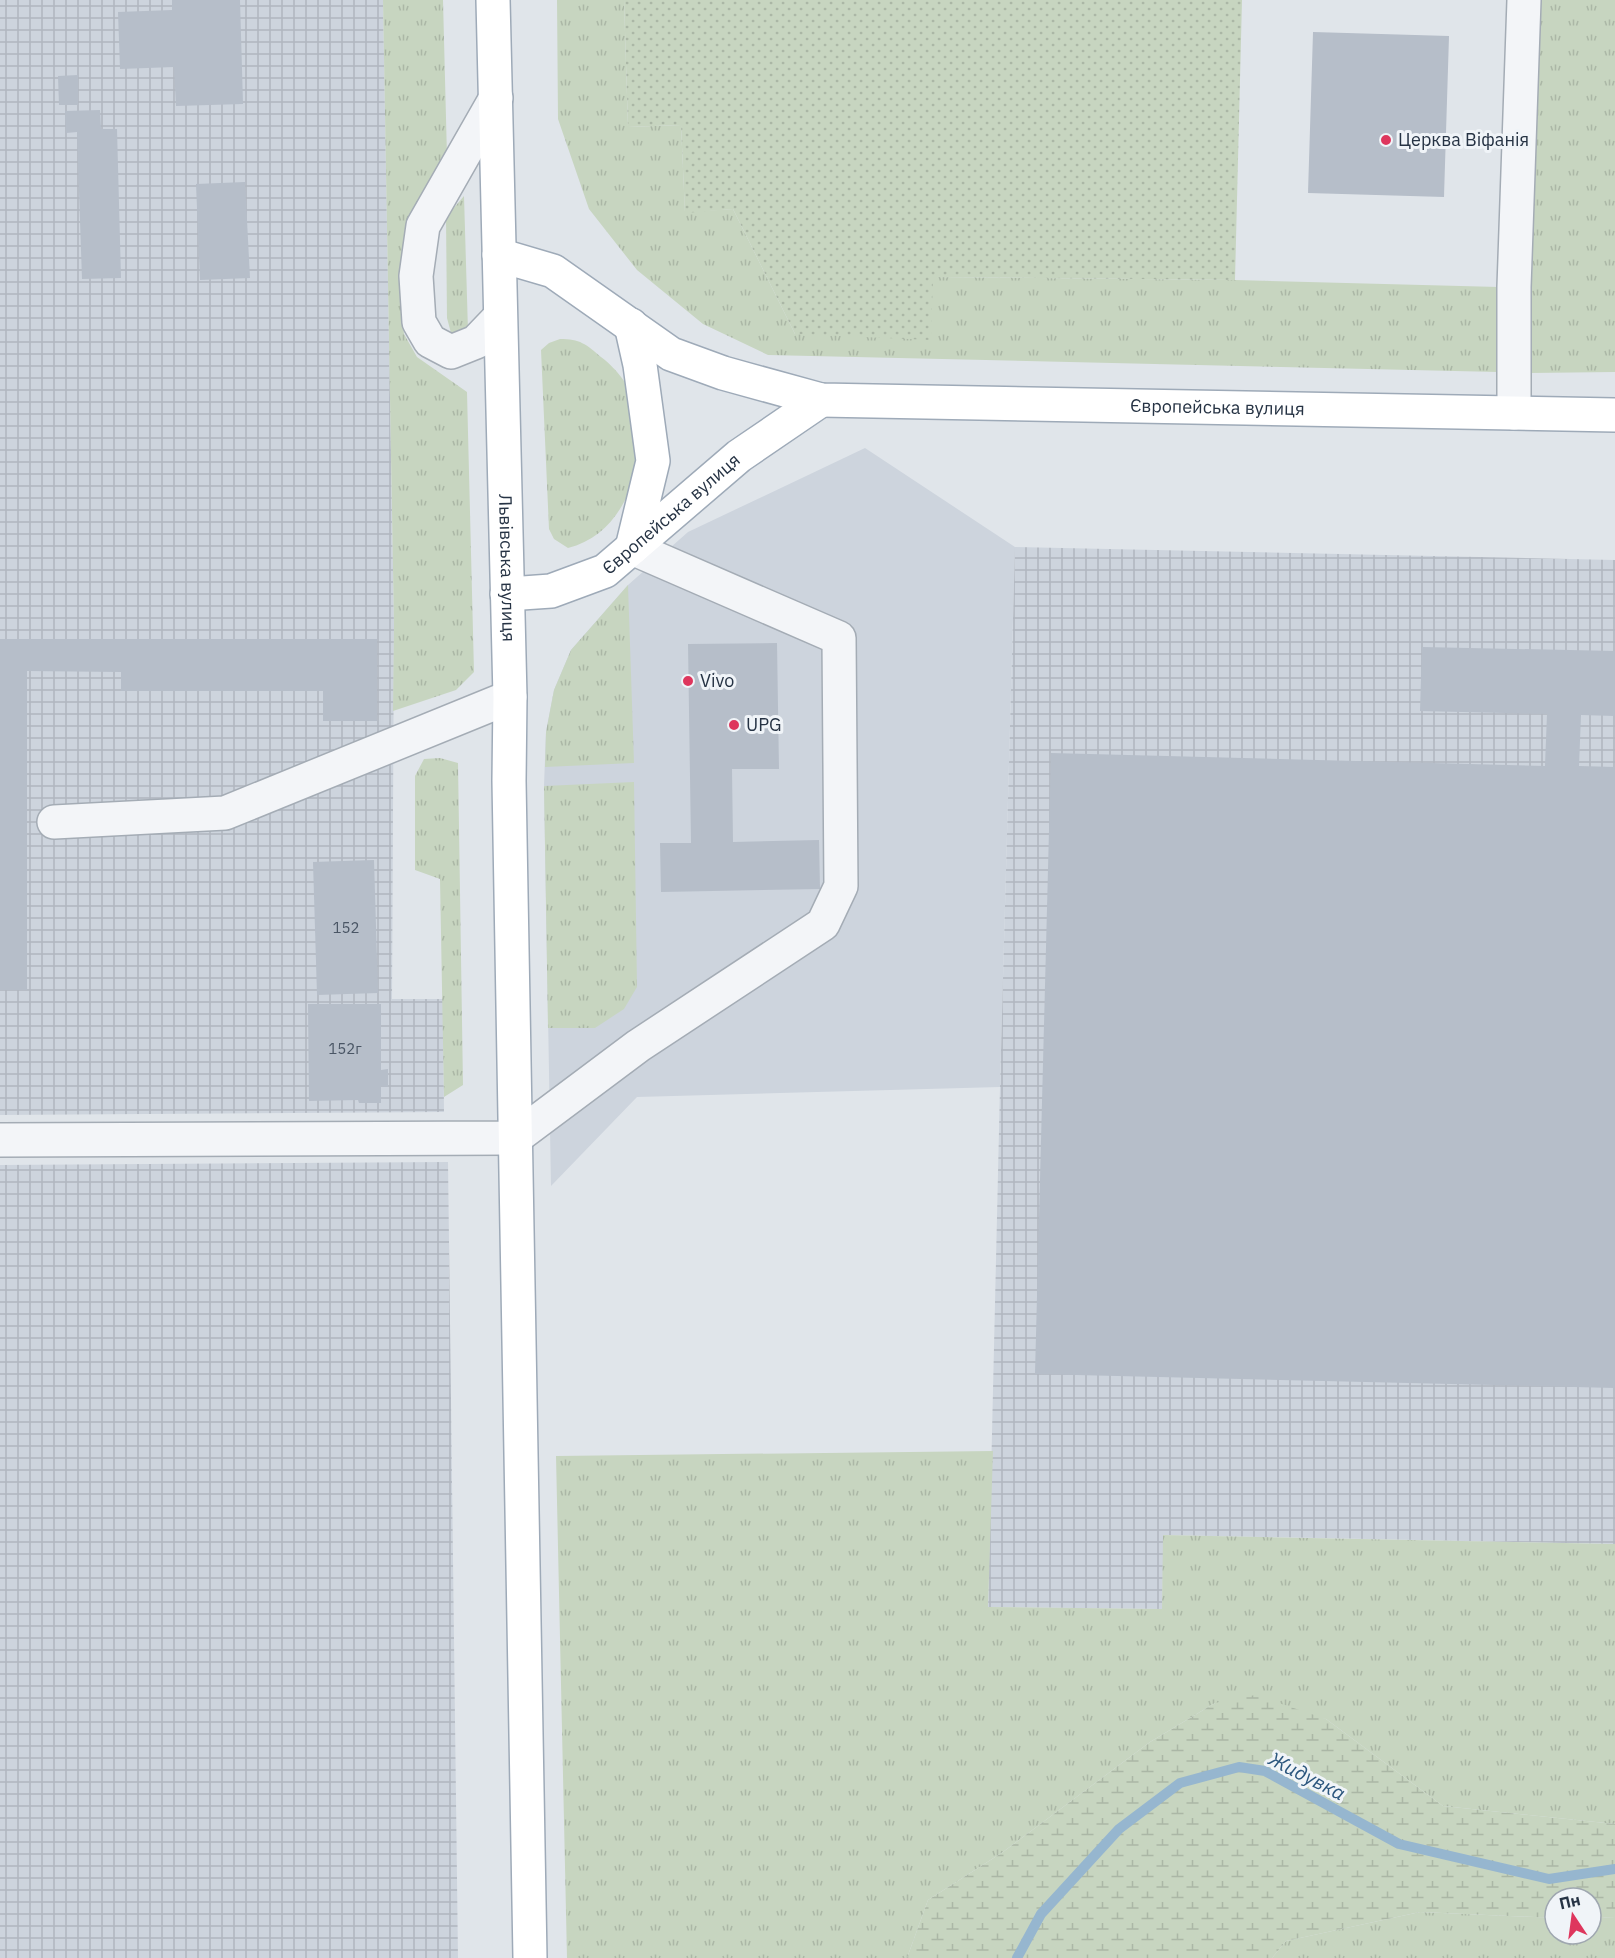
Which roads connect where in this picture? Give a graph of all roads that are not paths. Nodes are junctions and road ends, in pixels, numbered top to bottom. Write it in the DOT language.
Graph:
graph roads {
  1 [pos="493,0"];
  2 [pos="1524,0"];
  3 [pos="496,98"];
  4 [pos="499,255"];
  5 [pos="499,318"];
  6 [pos="630,325"];
  7 [pos="821,400"];
  8 [pos="1514,413"];
  9 [pos="1615,415"];
  10 [pos="632,548"];
  11 [pos="507,594"];
  12 [pos="510,697"];
  13 [pos="54,822"];
  14 [pos="516,1138"];
  15 [pos="0,1140"];
  16 [pos="530,1958"];
  1 -- 3 [label="main road, Львівська вулиця"];
  2 -- 8 [label="lane"];
  3 -- 4 [label="main road, Львівська вулиця"];
  3 -- 5 [label="lane"];
  4 -- 5 [label="main road, Львівська вулиця"];
  4 -- 6 [label="main road, Європейська вулиця"];
  5 -- 11 [label="main road, Львівська вулиця"];
  6 -- 7 [label="main road, Європейська вулиця"];
  6 -- 10 [label="main road"];
  7 -- 8 [label="main road, Європейська вулиця"];
  7 -- 10 [label="main road, Європейська вулиця"];
  8 -- 9 [label="main road, Європейська вулиця"];
  10 -- 11 [label="main road, Європейська вулиця"];
  10 -- 14 [label="lane"];
  11 -- 12 [label="main road, Львівська вулиця"];
  12 -- 13 [label="lane"];
  12 -- 14 [label="main road, Львівська вулиця"];
  14 -- 15 [label="lane"];
  14 -- 16 [label="main road, Львівська вулиця"];
}
